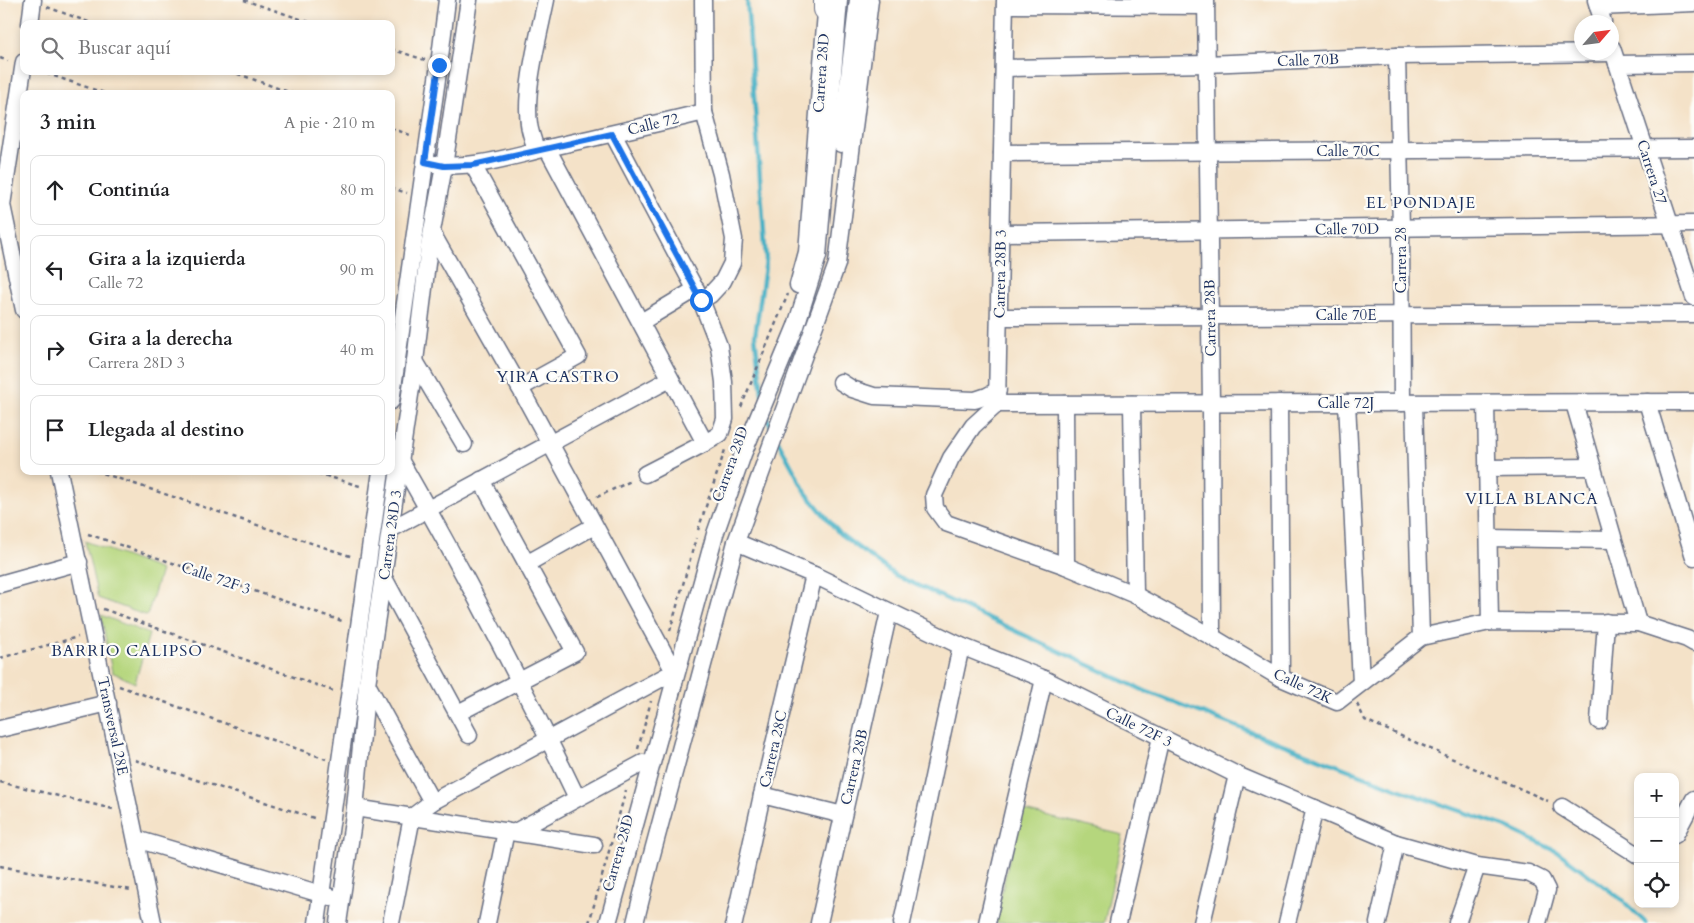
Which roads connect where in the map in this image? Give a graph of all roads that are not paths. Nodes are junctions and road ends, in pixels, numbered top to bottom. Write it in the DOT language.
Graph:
graph roads {
  1 [pos="447,0"];
  2 [pos="469,0"];
  3 [pos="546,0"];
  4 [pos="703,0"];
  5 [pos="858,0"];
  6 [pos="33,1"];
  7 [pos="829,2"];
  8 [pos="1005,3"];
  9 [pos="1206,3"];
  10 [pos="1694,3"];
  11 [pos="870,4"];
  12 [pos="1599,10"];
  13 [pos="31,20"];
  14 [pos="1574,55"];
  15 [pos="1397,56"];
  16 [pos="1619,56"];
  17 [pos="1616,60"];
  18 [pos="1694,63"];
  19 [pos="1206,64"];
  20 [pos="1004,68"];
  21 [pos="22,75"];
  22 [pos="704,112"];
  23 [pos="612,134"];
  24 [pos="1644,148"];
  25 [pos="1694,148"];
  26 [pos="542,149"];
  27 [pos="1400,150"];
  28 [pos="1208,152"];
  29 [pos="1002,153"];
  30 [pos="425,162"];
  31 [pos="473,165"];
  32 [pos="444,166"];
  33 [pos="1,205"];
  34 [pos="1670,224"];
  35 [pos="1694,224"];
  36 [pos="1401,228"];
  37 [pos="1209,230"];
  38 [pos="1000,233"];
  39 [pos="425,242"];
  40 [pos="20,290"];
  41 [pos="699,294"];
  42 [pos="1694,296"];
  43 [pos="1694,314"];
  44 [pos="1402,315"];
  45 [pos="1210,316"];
  46 [pos="999,317"];
  47 [pos="641,322"];
  48 [pos="802,351"];
  49 [pos="415,361"];
  50 [pos="670,378"];
  51 [pos="395,381"];
  52 [pos="841,382"];
  53 [pos="520,388"];
  54 [pos="998,397"];
  55 [pos="1647,402"];
  56 [pos="1694,402"];
  57 [pos="1279,403"];
  58 [pos="1347,403"];
  59 [pos="1408,403"];
  60 [pos="1486,403"];
  61 [pos="1574,403"];
  62 [pos="1065,404"];
  63 [pos="1132,404"];
  64 [pos="1211,404"];
  65 [pos="550,443"];
  66 [pos="705,443"];
  67 [pos="464,444"];
  68 [pos="743,454"];
  69 [pos="400,460"];
  70 [pos="1593,467"];
  71 [pos="1488,468"];
  72 [pos="645,474"];
  73 [pos="60,475"];
  74 [pos="380,475"];
  75 [pos="481,480"];
  76 [pos="428,510"];
  77 [pos="594,526"];
  78 [pos="391,529"];
  79 [pos="1489,538"];
  80 [pos="1613,540"];
  81 [pos="736,542"];
  82 [pos="1694,557"];
  83 [pos="80,562"];
  84 [pos="528,563"];
  85 [pos="1066,566"];
  86 [pos="814,575"];
  87 [pos="384,578"];
  88 [pos="0,584"];
  89 [pos="1134,595"];
  90 [pos="889,612"];
  91 [pos="1490,622"];
  92 [pos="1606,622"];
  93 [pos="1638,623"];
  94 [pos="1212,637"];
  95 [pos="1421,637"];
  96 [pos="1694,643"];
  97 [pos="961,646"];
  98 [pos="668,670"];
  99 [pos="1281,678"];
  100 [pos="1044,679"];
  101 [pos="519,680"];
  102 [pos="368,684"];
  103 [pos="1356,688"];
  104 [pos="108,703"];
  105 [pos="458,713"];
  106 [pos="1599,721"];
  107 [pos="0,729"];
  108 [pos="469,735"];
  109 [pos="1161,737"];
  110 [pos="549,739"];
  111 [pos="643,763"];
  112 [pos="1237,775"];
  113 [pos="762,795"];
  114 [pos="577,798"];
  115 [pos="1694,799"];
  116 [pos="432,802"];
  117 [pos="1562,807"];
  118 [pos="355,808"];
  119 [pos="1315,808"];
  120 [pos="843,815"];
  121 [pos="412,817"];
  122 [pos="1679,827"];
  123 [pos="511,832"];
  124 [pos="136,839"];
  125 [pos="1396,843"];
  126 [pos="594,845"];
  127 [pos="1634,852"];
  128 [pos="1477,866"];
  129 [pos="320,895"];
  130 [pos="341,900"];
  131 [pos="1542,919"];
  132 [pos="153,923"];
  133 [pos="316,923"];
  134 [pos="338,923"];
  135 [pos="392,923"];
  136 [pos="487,923"];
  137 [pos="598,923"];
  138 [pos="608,923"];
  139 [pos="625,923"];
  140 [pos="635,923"];
  141 [pos="734,923"];
  142 [pos="819,923"];
  143 [pos="902,923"];
  144 [pos="987,923"];
  145 [pos="1118,923"];
  146 [pos="1202,923"];
  147 [pos="1287,923"];
  148 [pos="1378,923"];
  149 [pos="1457,923"];
  1 -- 30 [label="street, Carrera 28D 3"];
  2 -- 32 [label="street, Carrera 28D 3"];
  3 -- 26 [label="street"];
  4 -- 22 [label="street"];
  5 -- 48 [label="street"];
  6 -- 13 [label="street"];
  7 -- 68 [label="street, Carrera 28D"];
  7 -- 68 [label="street"];
  8 -- 9 [label="street"];
  8 -- 20 [label="street, Carrera 28B 3"];
  9 -- 19 [label="street, Carrera 28B"];
  10 -- 12 [label="street"];
  11 -- 48 [label="street"];
  14 -- 15 [label="street, Calle 70B"];
  15 -- 19 [label="street, Calle 70B"];
  15 -- 27 [label="street, Carrera 28"];
  16 -- 18 [label="street, Calle 70B"];
  17 -- 24 [label="street, Carrera 27"];
  19 -- 20 [label="street, Calle 70B"];
  19 -- 28 [label="street, Carrera 28B"];
  20 -- 29 [label="street, Carrera 28B 3"];
  21 -- 33 [label="street"];
  22 -- 23 [label="street, Calle 72"];
  22 -- 41 [label="street"];
  23 -- 26 [label="street, Calle 72"];
  23 -- 41 [label="street"];
  24 -- 25 [label="street, Calle 70C"];
  24 -- 27 [label="street, Calle 70C"];
  24 -- 34 [label="street, Carrera 27"];
  26 -- 31 [label="street, Calle 72"];
  26 -- 47 [label="street"];
  27 -- 28 [label="street, Calle 70C"];
  27 -- 36 [label="street, Carrera 28"];
  28 -- 29 [label="street, Calle 70C"];
  28 -- 37 [label="street, Carrera 28B"];
  29 -- 38 [label="street, Carrera 28B 3"];
  30 -- 32 [label="street, Calle 72"];
  30 -- 39 [label="street, Carrera 28D 3"];
  31 -- 32 [label="street, Calle 72"];
  31 -- 53 [label="street"];
  32 -- 39 [label="street, Carrera 28D 3"];
  33 -- 40 [label="street"];
  34 -- 35 [label="street, Calle 70D"];
  34 -- 36 [label="street, Calle 70D"];
  34 -- 42 [label="street, Carrera 27"];
  36 -- 37 [label="street, Calle 70D"];
  36 -- 44 [label="street, Carrera 28"];
  37 -- 38 [label="street, Calle 70D"];
  37 -- 45 [label="street, Carrera 28B"];
  38 -- 46 [label="street, Carrera 28B 3"];
  39 -- 49 [label="street, Carrera 28D 3"];
  39 -- 51 [label="street, Carrera 28D 3"];
  39 -- 53 [label="street"];
  41 -- 47 [label="street"];
  41 -- 66 [label="street"];
  43 -- 44 [label="street, Calle 70E"];
  44 -- 45 [label="street, Calle 70E"];
  44 -- 59 [label="street, Carrera 28"];
  45 -- 46 [label="street, Calle 70E"];
  45 -- 64 [label="street, Carrera 28B"];
  46 -- 54 [label="street, Carrera 28B 3"];
  47 -- 50 [label="street"];
  48 -- 68 [label="street"];
  48 -- 81 [label="street"];
  49 -- 67 [label="street"];
  49 -- 69 [label="street, Carrera 28D 3"];
  50 -- 65 [label="street"];
  50 -- 66 [label="street"];
  52 -- 54 [label="street"];
  53 -- 65 [label="street"];
  54 -- 62 [label="street, Calle 72J"];
  54 -- 85 [label="street, Calle 72K"];
  55 -- 56 [label="street, Calle 72J"];
  55 -- 61 [label="street, Calle 72J"];
  55 -- 82 [label="street"];
  57 -- 58 [label="street, Calle 72J"];
  57 -- 64 [label="street, Calle 72J"];
  57 -- 99 [label="street"];
  58 -- 59 [label="street, Calle 72J"];
  58 -- 103 [label="street"];
  59 -- 60 [label="street, Calle 72J"];
  59 -- 95 [label="street, Carrera 28"];
  60 -- 61 [label="street, Calle 72J"];
  60 -- 71 [label="street"];
  61 -- 70 [label="street"];
  62 -- 63 [label="street, Calle 72J"];
  62 -- 85 [label="street"];
  63 -- 64 [label="street, Calle 72J"];
  63 -- 89 [label="street"];
  64 -- 94 [label="street, Carrera 28B"];
  65 -- 75 [label="street"];
  65 -- 77 [label="street"];
  66 -- 72 [label="street"];
  68 -- 98 [label="street, Carrera 28D"];
  68 -- 138 [label="street"];
  68 -- 139 [label="street"];
  69 -- 76 [label="street"];
  69 -- 78 [label="street, Carrera 28D 3"];
  70 -- 71 [label="street"];
  70 -- 80 [label="street"];
  71 -- 79 [label="street"];
  73 -- 83 [label="street, Transversal 28E"];
  74 -- 129 [label="street, Carrera 28D 3"];
  75 -- 76 [label="street"];
  75 -- 84 [label="street"];
  76 -- 78 [label="street"];
  76 -- 101 [label="street"];
  77 -- 84 [label="street"];
  77 -- 98 [label="street"];
  78 -- 87 [label="street, Carrera 28D 3"];
  79 -- 80 [label="street"];
  79 -- 91 [label="street"];
  80 -- 93 [label="street"];
  81 -- 86 [label="street, Calle 72F 3"];
  81 -- 140 [label="street"];
  83 -- 88 [label="street"];
  83 -- 104 [label="street, Transversal 28E"];
  84 -- 101 [label="street"];
  85 -- 89 [label="street, Calle 72K"];
  86 -- 90 [label="street, Calle 72F 3"];
  86 -- 113 [label="street, Carrera 28C"];
  87 -- 102 [label="street, Carrera 28D 3"];
  87 -- 105 [label="street"];
  89 -- 94 [label="street, Calle 72K"];
  90 -- 97 [label="street, Calle 72F 3"];
  90 -- 120 [label="street, Carrera 28B"];
  91 -- 92 [label="street, Calle 72K"];
  91 -- 95 [label="street, Calle 72K"];
  92 -- 93 [label="street, Calle 72K"];
  92 -- 106 [label="street"];
  93 -- 96 [label="street, Calle 72K"];
  94 -- 99 [label="street, Calle 72K"];
  95 -- 103 [label="street, Calle 72K"];
  97 -- 100 [label="street, Calle 72F 3"];
  97 -- 143 [label="street"];
  98 -- 110 [label="street"];
  98 -- 111 [label="street, Carrera 28D"];
  99 -- 103 [label="street, Calle 72K"];
  100 -- 109 [label="street, Calle 72F 3"];
  100 -- 144 [label="street"];
  101 -- 105 [label="street"];
  101 -- 110 [label="street"];
  102 -- 116 [label="street"];
  102 -- 118 [label="street, Carrera 28D 3"];
  104 -- 107 [label="street"];
  104 -- 124 [label="street, Transversal 28E"];
  105 -- 108 [label="street"];
  109 -- 112 [label="street, Calle 72F 3"];
  109 -- 145 [label="street"];
  110 -- 114 [label="street"];
  110 -- 116 [label="street"];
  111 -- 114 [label="street"];
  111 -- 137 [label="street, Carrera 28D"];
  112 -- 119 [label="street, Calle 72F 3"];
  112 -- 146 [label="street"];
  113 -- 120 [label="street"];
  113 -- 141 [label="street, Carrera 28C"];
  114 -- 123 [label="street"];
  115 -- 122 [label="street"];
  116 -- 121 [label="street"];
  117 -- 127 [label="street"];
  118 -- 121 [label="street"];
  118 -- 130 [label="street, Carrera 28D 3"];
  119 -- 125 [label="street, Calle 72F 3"];
  119 -- 147 [label="street"];
  120 -- 142 [label="street, Carrera 28B"];
  121 -- 123 [label="street"];
  121 -- 135 [label="street"];
  123 -- 126 [label="street"];
  123 -- 136 [label="street"];
  124 -- 129 [label="street"];
  124 -- 132 [label="street, Transversal 28E"];
  125 -- 128 [label="street, Calle 72F 3"];
  125 -- 148 [label="street"];
  128 -- 131 [label="street, Calle 72F 3"];
  128 -- 149 [label="street"];
  129 -- 130 [label="street"];
  129 -- 133 [label="street, Carrera 28D 3"];
  130 -- 134 [label="street, Carrera 28D 3"];
}
